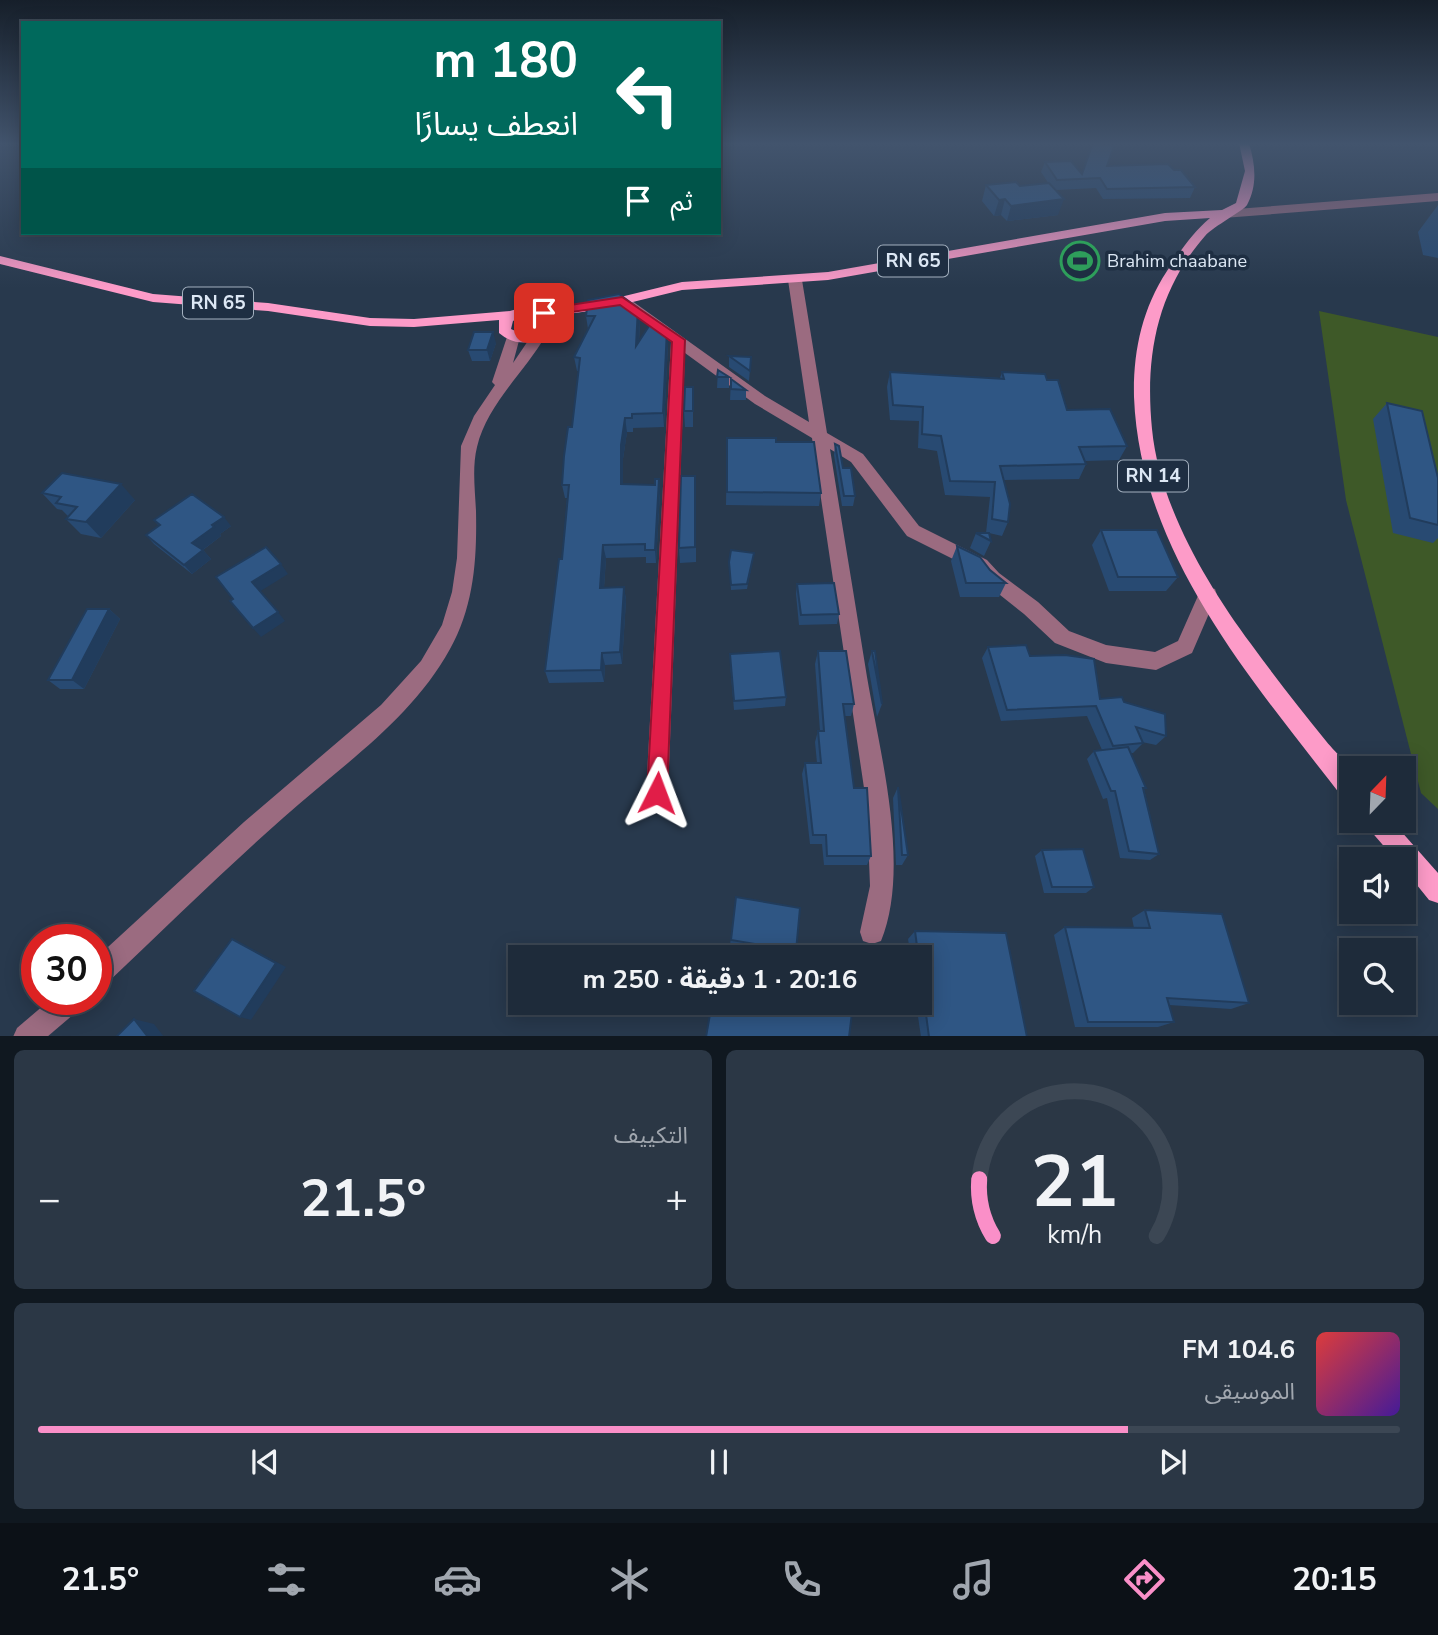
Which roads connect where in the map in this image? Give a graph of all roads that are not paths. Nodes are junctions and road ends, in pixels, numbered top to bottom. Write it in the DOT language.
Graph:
graph roads {
  1 [pos="1245,191"];
  2 [pos="1438,197"];
  3 [pos="1223,214"];
  4 [pos="0,260"];
  5 [pos="795,280"];
  6 [pos="622,301"];
  7 [pos="604,305"];
  8 [pos="544,313"];
  9 [pos="511,315"];
  10 [pos="440,321"];
  11 [pos="541,333"];
  12 [pos="511,336"];
  13 [pos="678,340"];
  14 [pos="499,389"];
  15 [pos="820,437"];
  16 [pos="1208,595"];
  17 [pos="1339,775"];
  18 [pos="657,793"];
  19 [pos="1387,833"];
  20 [pos="1438,891"];
  21 [pos="872,932"];
  22 [pos="112,961"];
  23 [pos="53,1015"];
  24 [pos="27,1036"];
  1 -- 3 [label="main road, RN 14"];
  2 -- 3 [label="street"];
  3 -- 5 [label="main road, RN 65"];
  3 -- 16 [label="main road, RN 14"];
  4 -- 10 [label="main road, RN 65"];
  5 -- 6 [label="main road, RN 65"];
  5 -- 15 [label="street"];
  6 -- 7 [label="main road, RN 65"];
  6 -- 13 [label="street"];
  7 -- 8 [label="main road, RN 65"];
  7 -- 11 [label="main road, RN 65"];
  8 -- 9 [label="main road, RN 65"];
  8 -- 11 [label="main road"];
  9 -- 10 [label="main road, RN 65"];
  9 -- 12 [label="main road"];
  10 -- 12 [label="main road, RN 65"];
  11 -- 12 [label="main road, RN 65"];
  11 -- 14 [label="street"];
  12 -- 14 [label="street"];
  13 -- 15 [label="street"];
  13 -- 18 [label="street"];
  14 -- 22 [label="street"];
  15 -- 16 [label="street"];
  15 -- 21 [label="street"];
  16 -- 17 [label="main road, RN 14"];
  19 -- 20 [label="main road"];
  23 -- 24 [label="street"];
}
